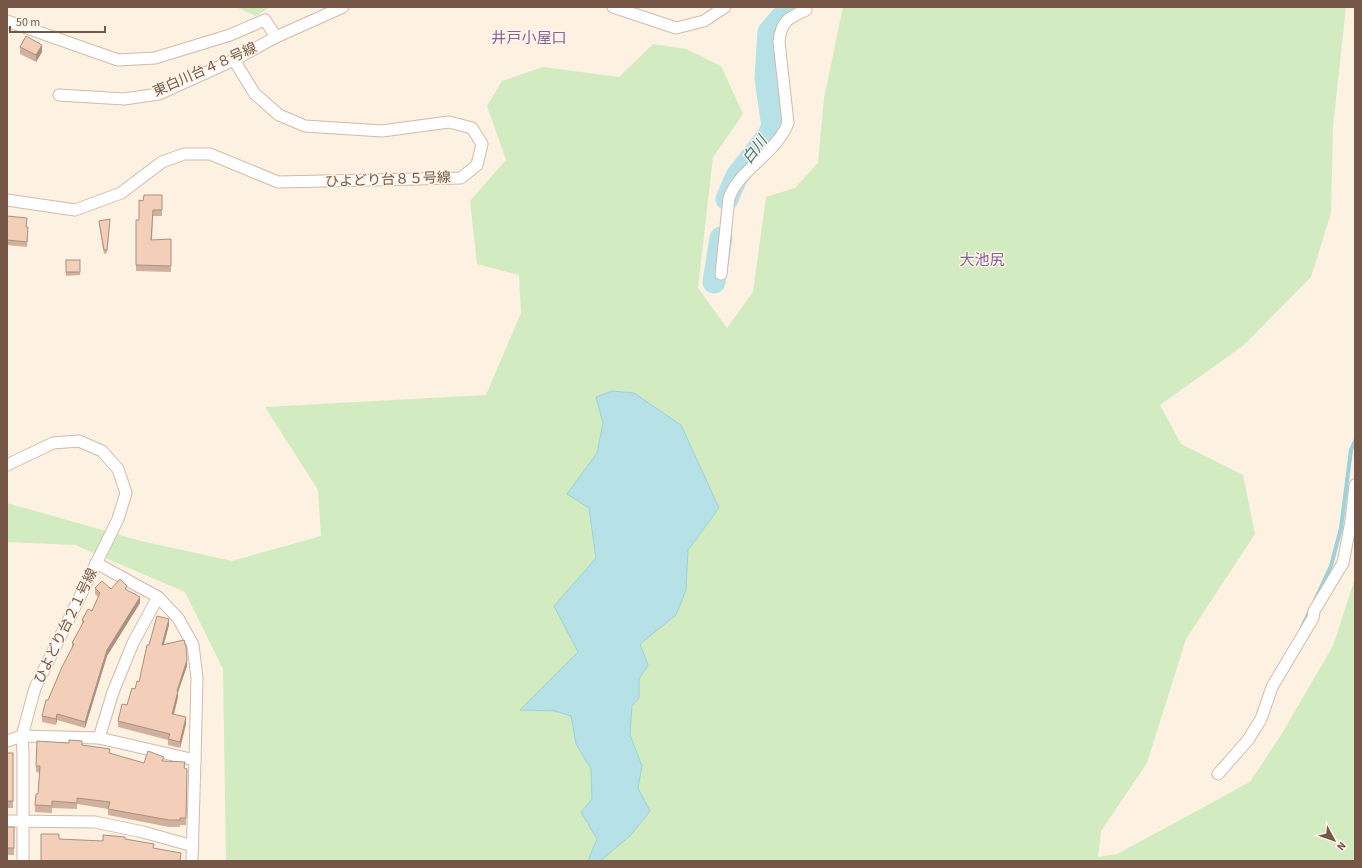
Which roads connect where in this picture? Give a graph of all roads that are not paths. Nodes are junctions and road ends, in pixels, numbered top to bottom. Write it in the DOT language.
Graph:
graph roads {
  1 [pos="343,7"];
  2 [pos="613,7"];
  3 [pos="725,7"];
  4 [pos="806,9"];
  5 [pos="7,21"];
  6 [pos="276,37"];
  7 [pos="234,60"];
  8 [pos="59,95"];
  9 [pos="7,200"];
  10 [pos="721,274"];
  11 [pos="7,465"];
  12 [pos="1355,485"];
  13 [pos="96,563"];
  14 [pos="158,597"];
  15 [pos="22,736"];
  16 [pos="99,738"];
  17 [pos="7,742"];
  18 [pos="195,760"];
  19 [pos="1218,774"];
  20 [pos="7,821"];
  21 [pos="23,821"];
  22 [pos="193,846"];
  23 [pos="24,861"];
  24 [pos="192,861"];
  1 -- 6 [label="street, 東白川台４８号線"];
  2 -- 3 [label="street"];
  4 -- 10 [label="street"];
  5 -- 6 [label="street"];
  6 -- 7 [label="street, 東白川台４８号線"];
  7 -- 8 [label="street, 東白川台４８号線"];
  7 -- 9 [label="street, ひよどり台８５号線"];
  11 -- 13 [label="street"];
  12 -- 19 [label="street"];
  13 -- 14 [label="street, ひよどり台２１号線"];
  13 -- 15 [label="street, ひよどり台２１号線"];
  14 -- 16 [label="street"];
  14 -- 18 [label="street, ひよどり台２１号線"];
  15 -- 16 [label="street"];
  15 -- 17 [label="street"];
  15 -- 21 [label="street, ひよどり台２１号線"];
  16 -- 18 [label="street"];
  18 -- 22 [label="street, ひよどり台２１号線"];
  20 -- 21 [label="street"];
  21 -- 22 [label="street"];
  21 -- 23 [label="street, ひよどり台２１号線"];
  22 -- 24 [label="street, ひよどり台２１号線"];
}
